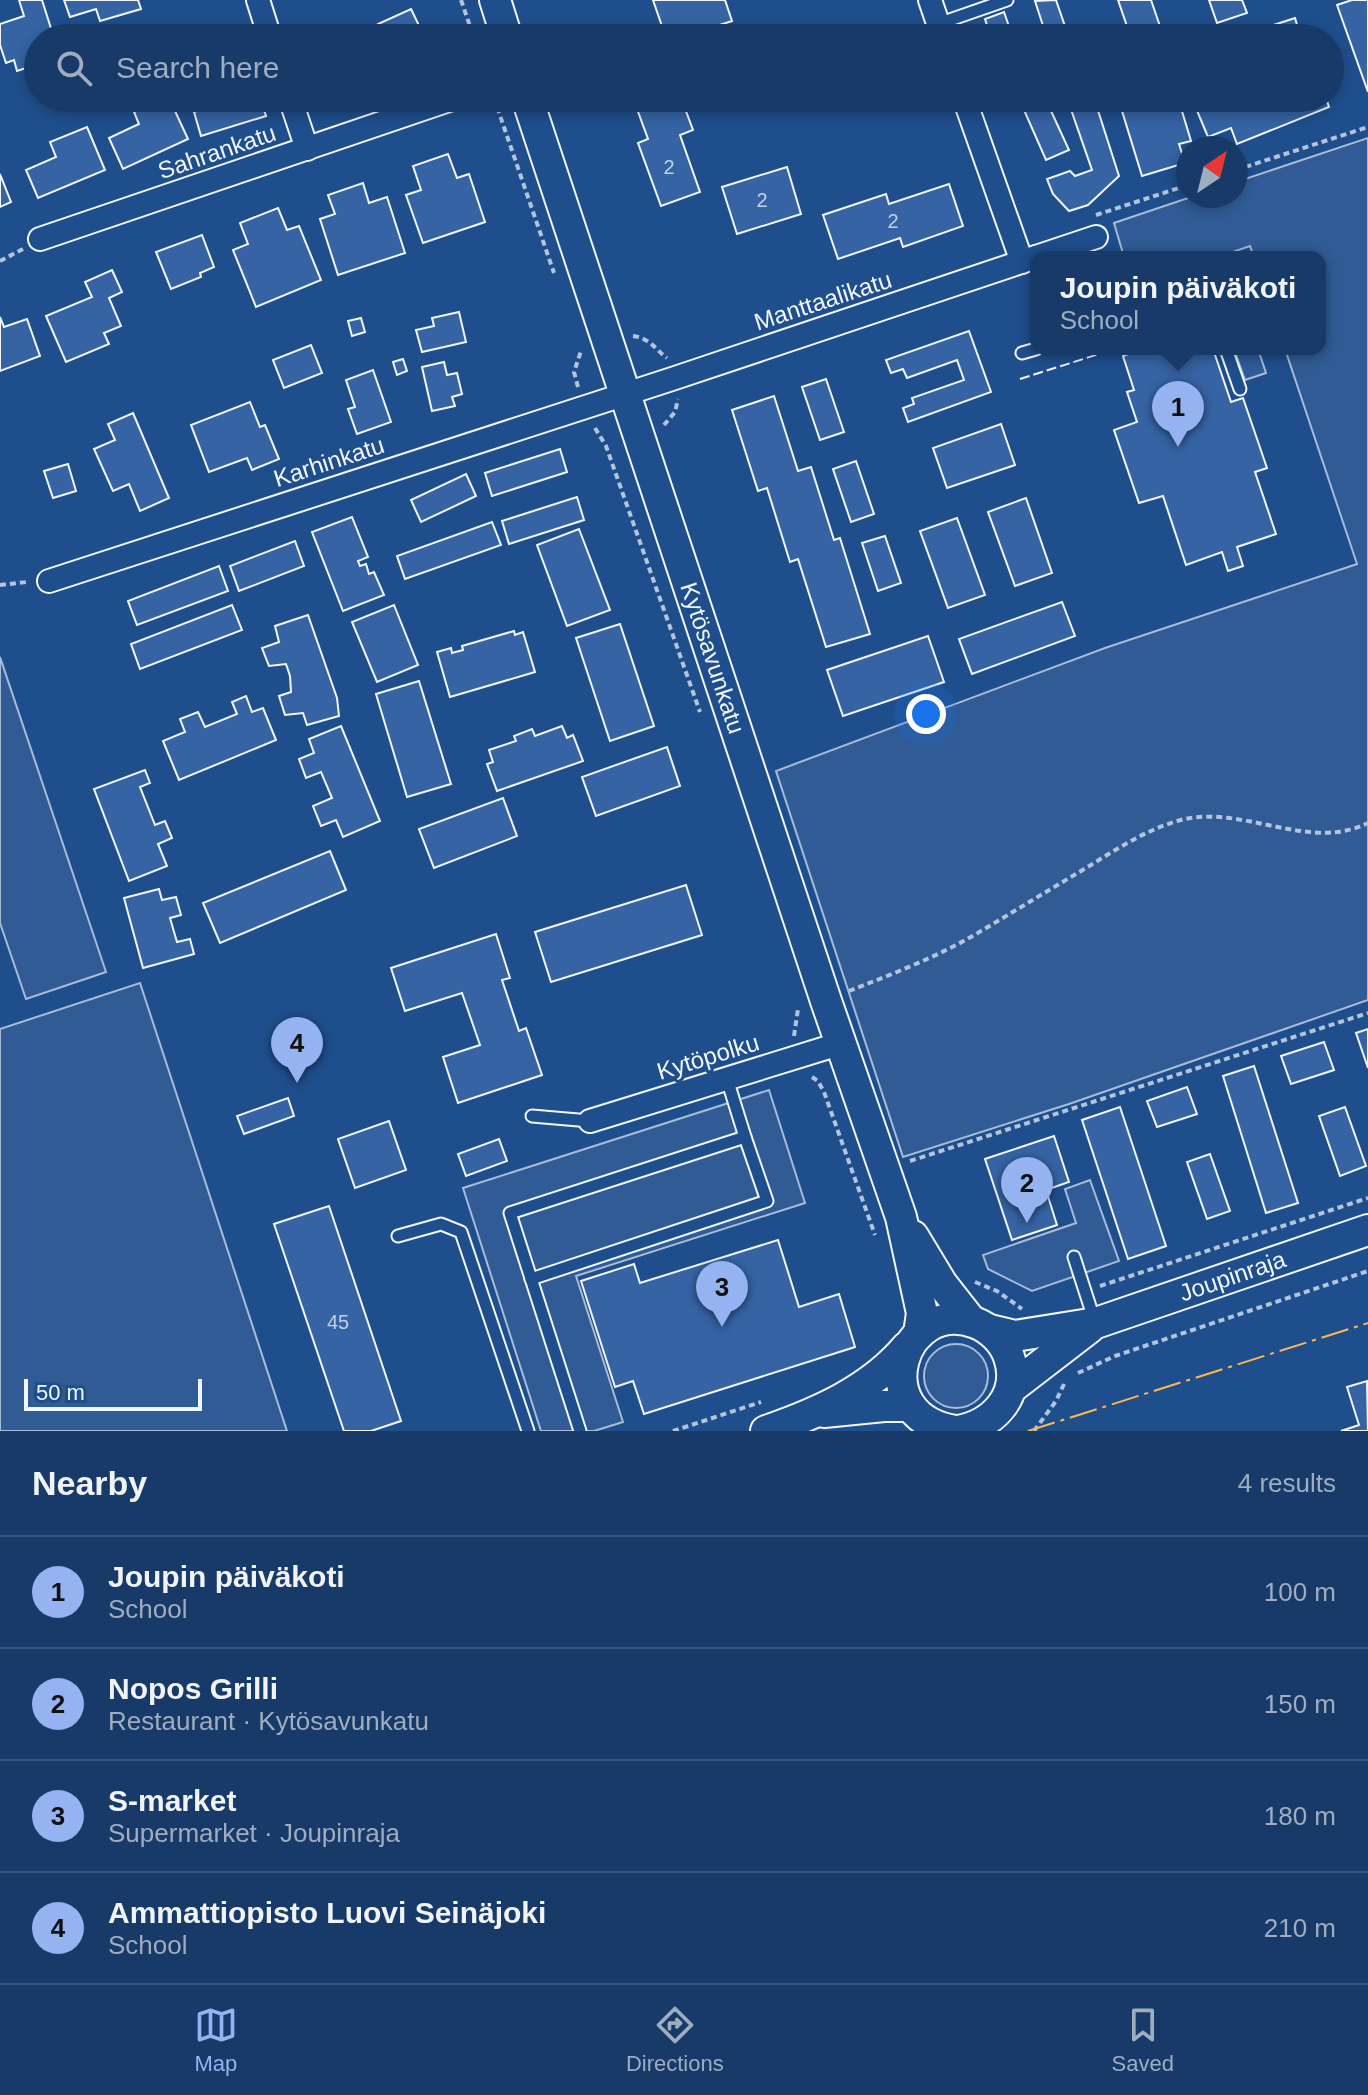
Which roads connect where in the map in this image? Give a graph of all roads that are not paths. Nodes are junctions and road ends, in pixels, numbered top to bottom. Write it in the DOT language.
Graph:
graph roads {
  1 [pos="258,0"];
  2 [pos="495,0"];
  3 [pos="930,0"];
  4 [pos="1007,0"];
  5 [pos="266,24"];
  6 [pos="503,24"];
  7 [pos="939,24"];
  8 [pos="956,24"];
  9 [pos="295,112"];
  10 [pos="414,112"];
  11 [pos="532,112"];
  12 [pos="970,112"];
  13 [pos="307,149"];
  14 [pos="40,239"];
  15 [pos="1089,245"];
  16 [pos="1033,251"];
  17 [pos="1065,251"];
  18 [pos="1030,260"];
  19 [pos="1030,351"];
  20 [pos="1022,353"];
  21 [pos="1228,355"];
  22 [pos="1240,389"];
  23 [pos="626,393"];
  24 [pos="49,581"];
  25 [pos="842,1043"];
  26 [pos="727,1079"];
  27 [pos="532,1116"];
  28 [pos="590,1121"];
  29 [pos="745,1137"];
  30 [pos="901,1217"];
  31 [pos="1368,1230"];
  32 [pos="398,1236"];
  33 [pos="1074,1257"];
  34 [pos="531,1279"];
  35 [pos="1096,1323"];
  36 [pos="981,1326"];
  37 [pos="914,1340"];
  38 [pos="1011,1388"];
  39 [pos="910,1406"];
  40 [pos="818,1412"];
  41 [pos="989,1425"];
  42 [pos="949,1430"];
  43 [pos="528,1431"];
  44 [pos="580,1431"];
  45 [pos="766,1431"];
  1 -- 5 [label="street"];
  2 -- 6 [label="street"];
  3 -- 7 [label="street"];
  4 -- 8 [label="lane"];
  9 -- 13 [label="street"];
  10 -- 13 [label="street, Sahrankatu"];
  11 -- 23 [label="street, Kytösavunkatu"];
  12 -- 16 [label="street"];
  13 -- 14 [label="street, Sahrankatu"];
  15 -- 17 [label="street, Manttaalikatu"];
  18 -- 23 [label="street, Manttaalikatu"];
  19 -- 20 [label="lane"];
  21 -- 22 [label="lane"];
  23 -- 24 [label="street, Karhinkatu"];
  23 -- 25 [label="street, Kytösavunkatu"];
  25 -- 26 [label="street, Kytöpolku"];
  25 -- 30 [label="street, Kytösavunkatu"];
  26 -- 28 [label="street, Kytöpolku"];
  26 -- 29 [label="lane"];
  27 -- 28 [label="lane"];
  29 -- 34 [label="lane"];
  29 -- 34 [label="lane"];
  30 -- 36 [label="street, Kytösavunkatu"];
  30 -- 37 [label="street, Kytösavunkatu"];
  31 -- 35 [label="street, Joupinraja"];
  32 -- 43 [label="lane"];
  33 -- 35 [label="lane"];
  34 -- 44 [label="lane"];
  35 -- 36 [label="street, Joupinraja"];
  35 -- 38 [label="street, Joupinraja"];
  36 -- 37 [label="street"];
  36 -- 38 [label="street"];
  37 -- 39 [label="street"];
  37 -- 40 [label="street"];
  38 -- 41 [label="street"];
  39 -- 40 [label="street"];
  39 -- 42 [label="street"];
  40 -- 45 [label="street"];
  41 -- 42 [label="street"];
}
